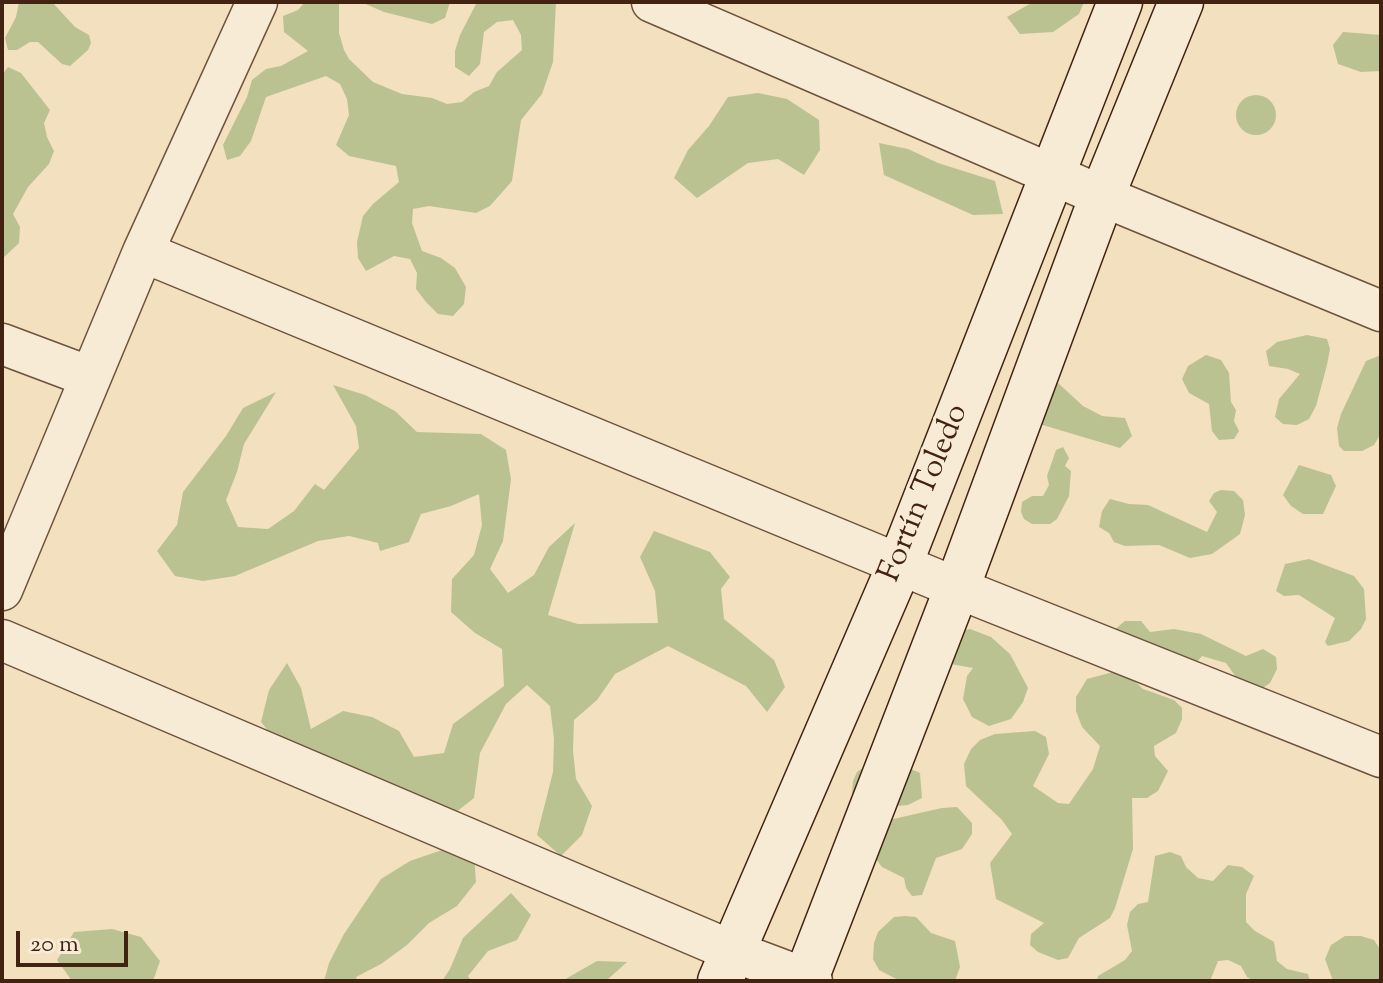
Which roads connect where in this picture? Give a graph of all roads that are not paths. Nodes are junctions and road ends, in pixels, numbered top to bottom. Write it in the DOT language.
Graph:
graph roads {
  1 [pos="652,2"];
  2 [pos="1120,2"];
  3 [pos="1181,2"];
  4 [pos="247,5"];
  5 [pos="1051,174"];
  6 [pos="1102,196"];
  7 [pos="143,252"];
  8 [pos="1381,311"];
  9 [pos="2,344"];
  10 [pos="90,377"];
  11 [pos="900,564"];
  12 [pos="957,588"];
  13 [pos="2,590"];
  14 [pos="2,640"];
  15 [pos="1381,757"];
  16 [pos="726,966"];
  17 [pos="807,980"];
  1 -- 5 [label="street"];
  2 -- 5 [label="street, Fortín Toledo"];
  3 -- 6 [label="street, Fortín Toledo"];
  4 -- 7 [label="street"];
  5 -- 6 [label="street"];
  5 -- 11 [label="street, Fortín Toledo"];
  6 -- 8 [label="street"];
  6 -- 12 [label="street, Fortín Toledo"];
  7 -- 10 [label="street"];
  7 -- 11 [label="street"];
  9 -- 10 [label="street"];
  10 -- 13 [label="street"];
  11 -- 12 [label="street"];
  11 -- 16 [label="street, Fortín Toledo"];
  12 -- 15 [label="street"];
  12 -- 17 [label="street, Fortín Toledo"];
  14 -- 16 [label="street"];
  16 -- 17 [label="street"];
}
